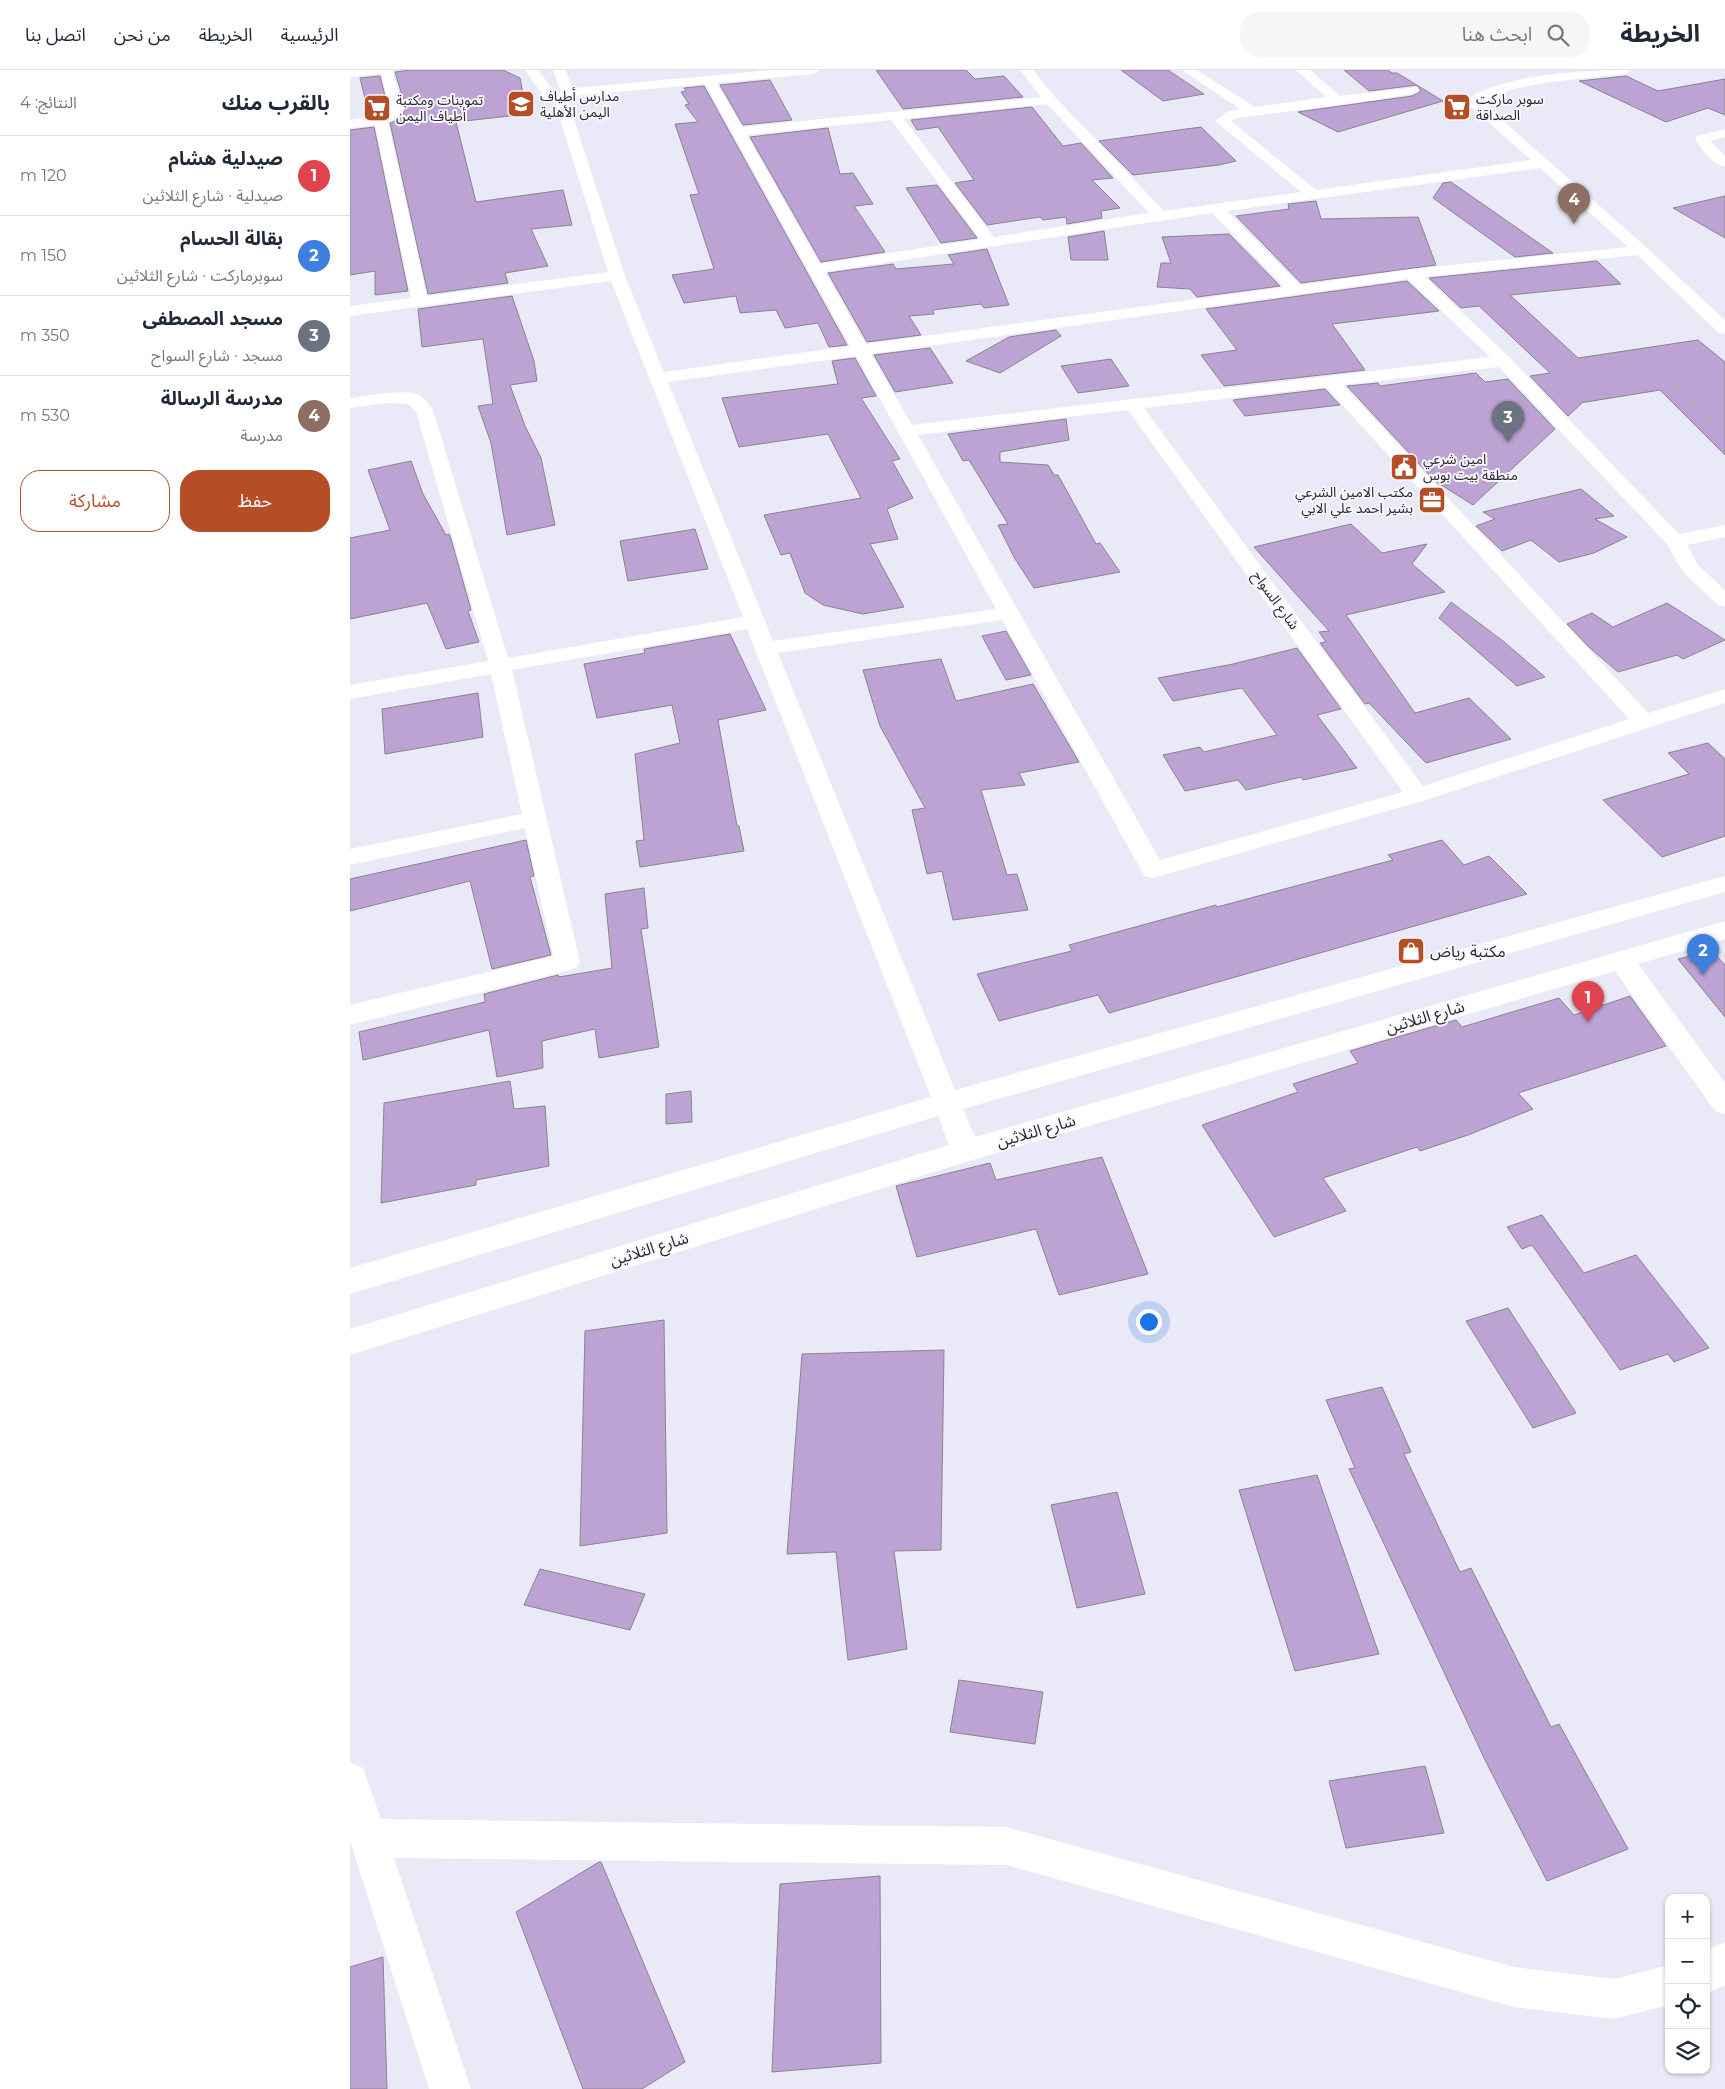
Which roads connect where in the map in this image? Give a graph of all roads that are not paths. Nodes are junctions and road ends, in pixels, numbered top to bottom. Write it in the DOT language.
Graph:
graph roads {
  1 [pos="385,70"];
  2 [pos="535,70"];
  3 [pos="559,70"];
  4 [pos="814,70"];
  5 [pos="1026,70"];
  6 [pos="1188,70"];
  7 [pos="1302,70"];
  8 [pos="1626,70"];
  9 [pos="1590,72"];
  10 [pos="350,73"];
  11 [pos="709,80"];
  12 [pos="1412,90"];
  13 [pos="565,96"];
  14 [pos="1050,100"];
  15 [pos="1337,100"];
  16 [pos="1252,111"];
  17 [pos="894,115"];
  18 [pos="381,120"];
  19 [pos="350,124"];
  20 [pos="738,132"];
  21 [pos="1725,133"];
  22 [pos="1543,163"];
  23 [pos="1725,163"];
  24 [pos="1312,194"];
  25 [pos="1214,208"];
  26 [pos="1160,216"];
  27 [pos="990,242"];
  28 [pos="1641,250"];
  29 [pos="815,269"];
  30 [pos="1412,274"];
  31 [pos="617,276"];
  32 [pos="1296,290"];
  33 [pos="420,302"];
  34 [pos="350,311"];
  35 [pos="1723,324"];
  36 [pos="860,350"];
  37 [pos="1503,362"];
  38 [pos="658,378"];
  39 [pos="1330,381"];
  40 [pos="350,403"];
  41 [pos="1133,405"];
  42 [pos="906,431"];
  43 [pos="1725,531"];
  44 [pos="1675,541"];
  45 [pos="1725,602"];
  46 [pos="1008,613"];
  47 [pos="755,621"];
  48 [pos="766,648"];
  49 [pos="500,666"];
  50 [pos="350,692"];
  51 [pos="1725,696"];
  52 [pos="1644,722"];
  53 [pos="1418,795"];
  54 [pos="534,819"];
  55 [pos="350,856"];
  56 [pos="1725,884"];
  57 [pos="1725,930"];
  58 [pos="1621,960"];
  59 [pos="350,1015"];
  60 [pos="946,1102"];
  61 [pos="1725,1104"];
  62 [pos="966,1151"];
  63 [pos="350,1281"];
  64 [pos="350,1342"];
  65 [pos="350,1781"];
  66 [pos="369,1838"];
  67 [pos="1725,1962"];
  68 [pos="1710,1971"];
  69 [pos="1665,1986"];
  70 [pos="450,2089"];
  1 -- 10 [label="street"];
  1 -- 18 [label="street"];
  2 -- 13 [label="street"];
  3 -- 13 [label="street"];
  4 -- 11 [label="street"];
  5 -- 14 [label="street"];
  6 -- 16 [label="street"];
  7 -- 15 [label="street"];
  8 -- 9 [label="street"];
  9 -- 22 [label="street"];
  11 -- 13 [label="street"];
  11 -- 20 [label="street"];
  12 -- 15 [label="street"];
  13 -- 31 [label="street"];
  14 -- 17 [label="street"];
  14 -- 26 [label="street"];
  15 -- 16 [label="street"];
  16 -- 24 [label="street"];
  17 -- 20 [label="street"];
  17 -- 27 [label="street"];
  18 -- 19 [label="street"];
  18 -- 33 [label="street"];
  20 -- 29 [label="street"];
  21 -- 23 [label="street"];
  22 -- 24 [label="street"];
  22 -- 28 [label="street"];
  24 -- 25 [label="street"];
  25 -- 26 [label="street"];
  25 -- 32 [label="street"];
  26 -- 27 [label="street"];
  27 -- 29 [label="street"];
  28 -- 30 [label="street"];
  28 -- 35 [label="street"];
  29 -- 36 [label="street"];
  30 -- 32 [label="street"];
  30 -- 37 [label="street"];
  31 -- 33 [label="street"];
  31 -- 38 [label="street"];
  32 -- 36 [label="street"];
  33 -- 34 [label="street"];
  36 -- 38 [label="street"];
  36 -- 42 [label="street"];
  37 -- 39 [label="street"];
  37 -- 44 [label="street"];
  38 -- 47 [label="street"];
  39 -- 41 [label="street"];
  39 -- 52 [label="street"];
  40 -- 49 [label="street"];
  41 -- 42 [label="street"];
  41 -- 53 [label="street, شارع السواح"];
  42 -- 46 [label="street"];
  43 -- 44 [label="street"];
  44 -- 45 [label="street"];
  46 -- 48 [label="street"];
  46 -- 53 [label="street"];
  47 -- 48 [label="street"];
  47 -- 49 [label="street"];
  48 -- 60 [label="street"];
  49 -- 50 [label="street"];
  49 -- 54 [label="street"];
  51 -- 52 [label="street"];
  52 -- 53 [label="street"];
  54 -- 55 [label="street"];
  54 -- 59 [label="street"];
  56 -- 60 [label="street"];
  57 -- 58 [label="street, شارع الثلاثين"];
  58 -- 61 [label="street"];
  58 -- 62 [label="street, شارع الثلاثين"];
  60 -- 62 [label="street"];
  60 -- 63 [label="street"];
  62 -- 64 [label="street, شارع الثلاثين"];
  65 -- 66 [label="street"];
  66 -- 69 [label="street"];
  66 -- 70 [label="street"];
  67 -- 68 [label="street"];
}
